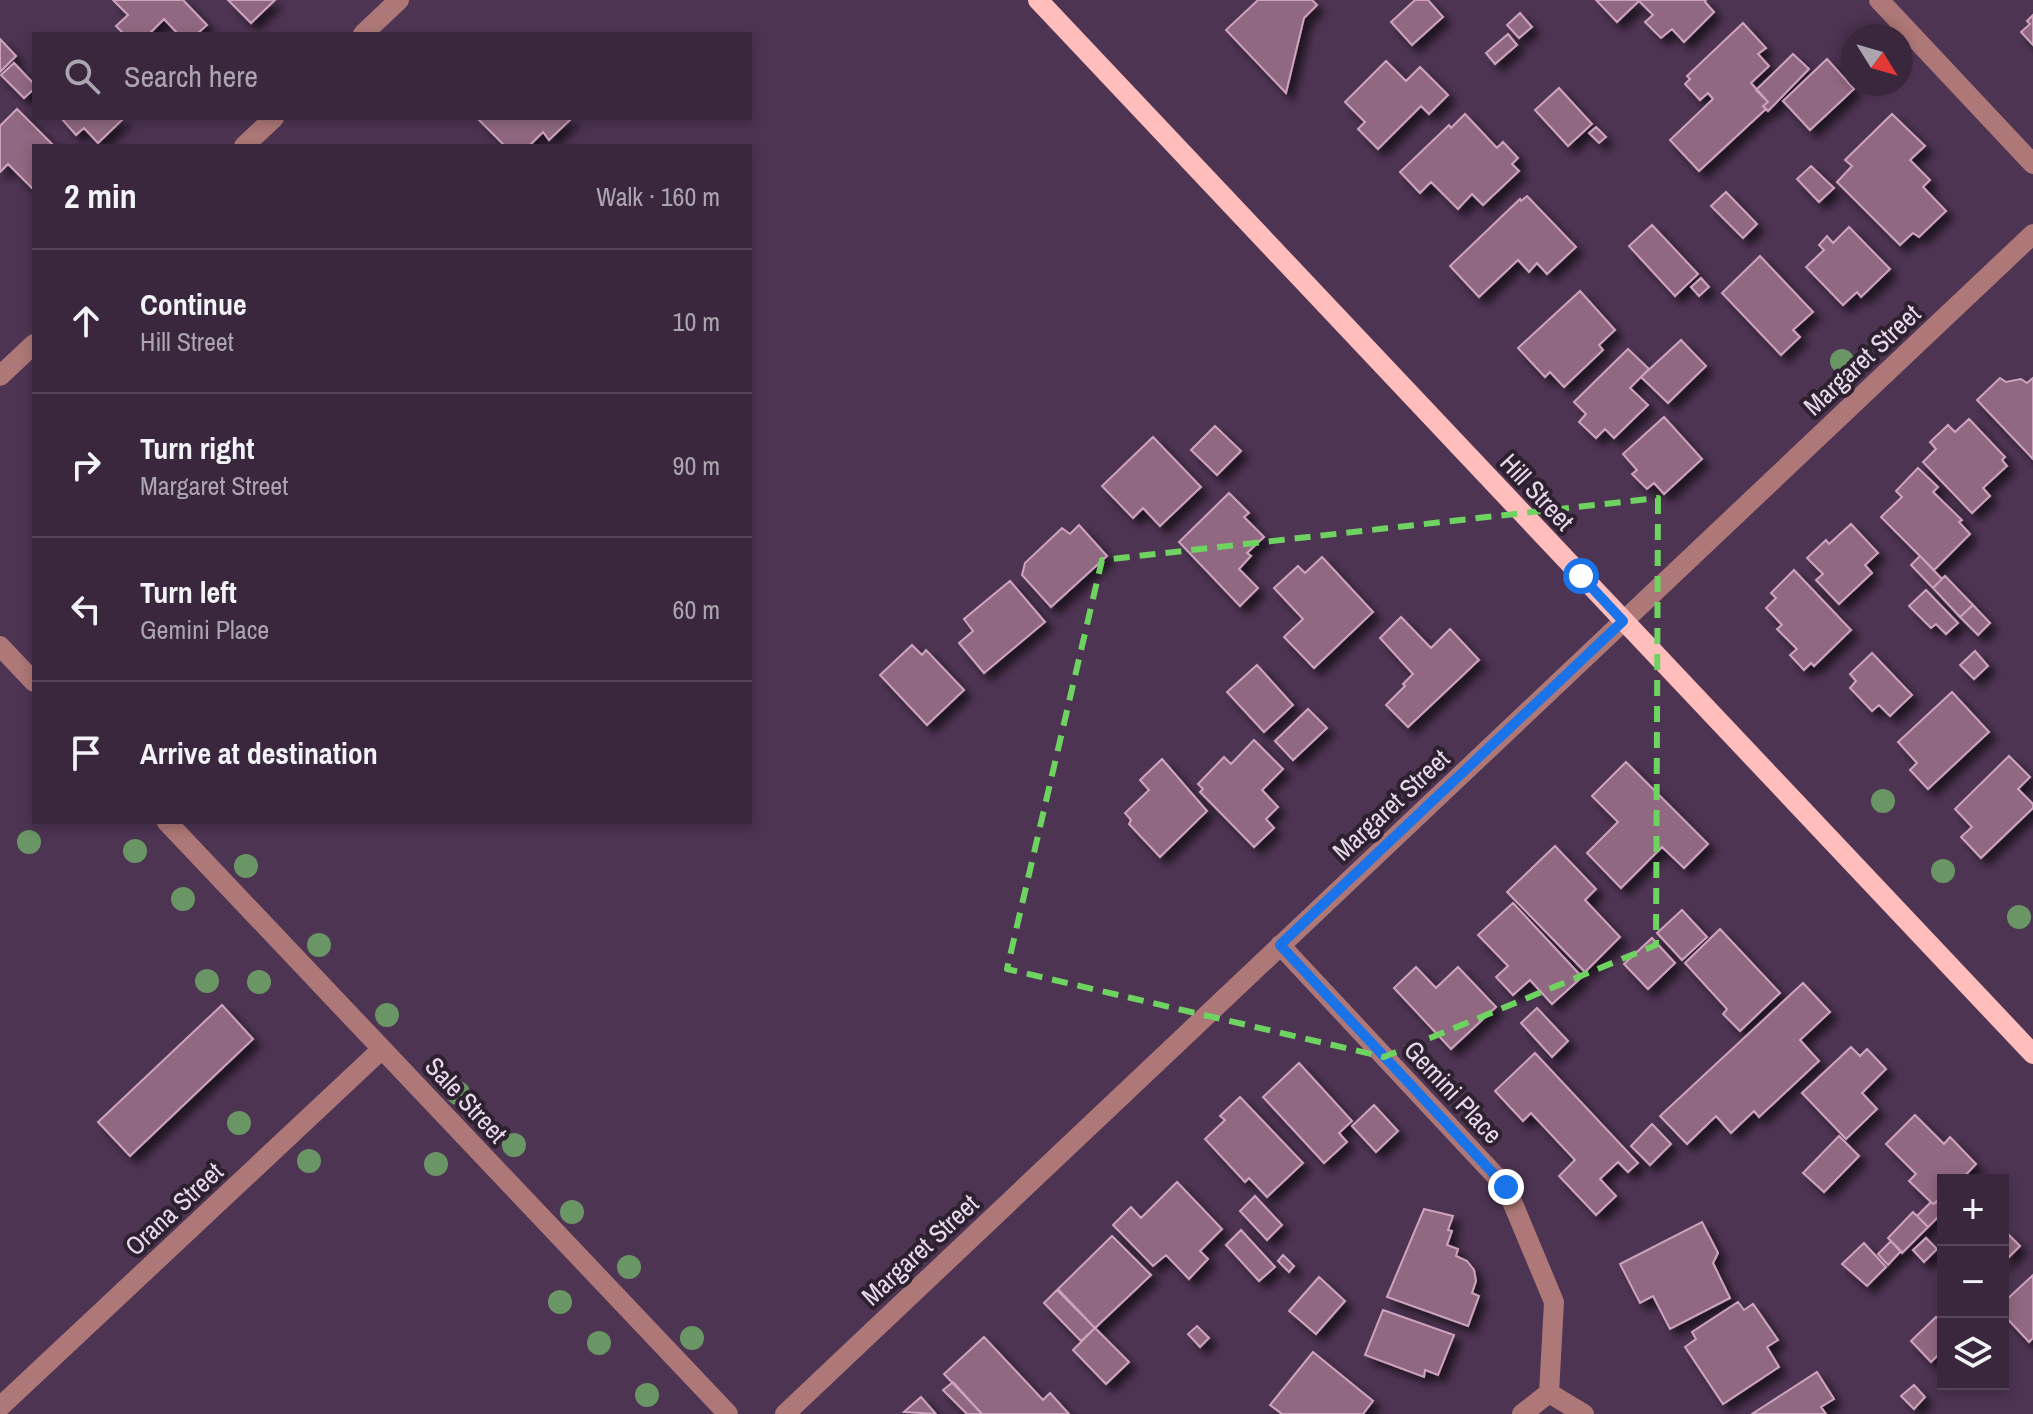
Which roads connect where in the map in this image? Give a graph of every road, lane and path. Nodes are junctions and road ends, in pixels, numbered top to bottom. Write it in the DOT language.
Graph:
graph roads {
  1 [pos="399,0"];
  2 [pos="1038,0"];
  3 [pos="1879,0"];
  4 [pos="365,32"];
  5 [pos="272,120"];
  6 [pos="246,144"];
  7 [pos="2033,164"];
  8 [pos="2033,234"];
  9 [pos="32,346"];
  10 [pos="0,376"];
  11 [pos="1623,621"];
  12 [pos="0,646"];
  13 [pos="32,680"];
  14 [pos="169,824"];
  15 [pos="1280,945"];
  16 [pos="382,1049"];
  17 [pos="2033,1054"];
  18 [pos="1549,1393"];
  19 [pos="0,1407"];
  20 [pos="728,1414"];
  21 [pos="785,1414"];
  22 [pos="1522,1414"];
  23 [pos="1584,1414"];
  1 -- 4 [label="street"];
  2 -- 11 [label="main road, Hill Street"];
  3 -- 7 [label="street"];
  5 -- 6 [label="street"];
  8 -- 11 [label="street, Margaret Street"];
  9 -- 10 [label="street"];
  11 -- 15 [label="street, Margaret Street"];
  11 -- 17 [label="main road, Hill Street"];
  12 -- 13 [label="street"];
  14 -- 16 [label="street, Sale Street"];
  15 -- 18 [label="street, Gemini Place"];
  15 -- 21 [label="street, Margaret Street"];
  16 -- 19 [label="street, Orana Street"];
  16 -- 20 [label="street, Sale Street"];
  18 -- 22 [label="street"];
  18 -- 23 [label="street"];
}
